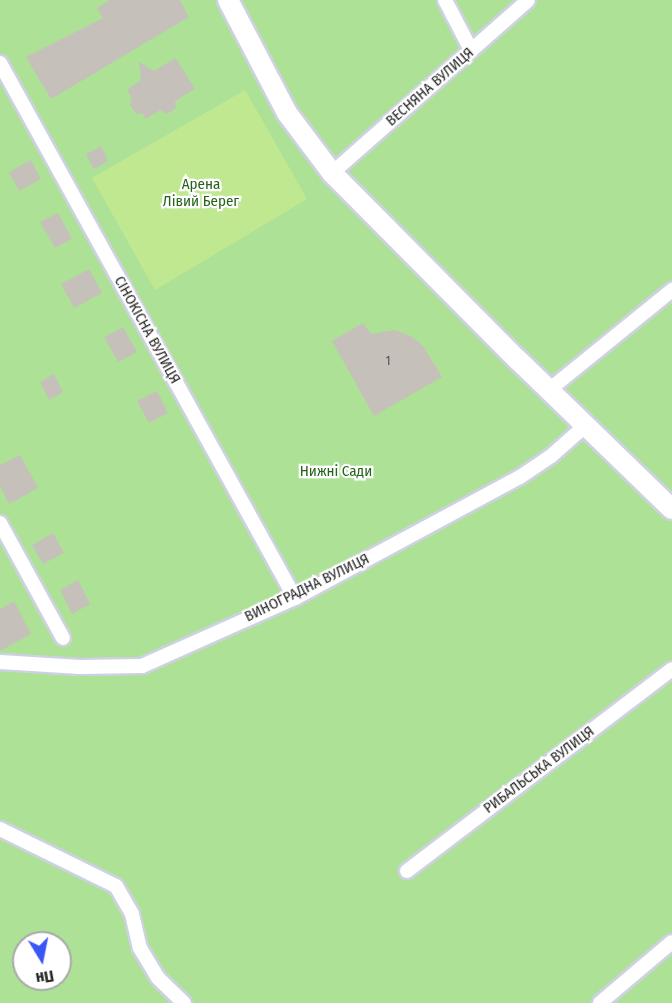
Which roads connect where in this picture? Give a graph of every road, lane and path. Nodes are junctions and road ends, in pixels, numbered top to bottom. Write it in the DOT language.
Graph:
graph roads {
  1 [pos="228,0"];
  2 [pos="445,0"];
  3 [pos="528,0"];
  4 [pos="471,50"];
  5 [pos="0,63"];
  6 [pos="332,172"];
  7 [pos="672,290"];
  8 [pos="549,390"];
  9 [pos="586,425"];
  10 [pos="672,509"];
  11 [pos="0,523"];
  12 [pos="295,598"];
  13 [pos="63,638"];
  14 [pos="0,662"];
  15 [pos="672,669"];
  16 [pos="0,830"];
  17 [pos="407,871"];
  18 [pos="672,942"];
  19 [pos="184,1003"];
  20 [pos="600,1003"];
  1 -- 6 [label="street"];
  2 -- 4 [label="street"];
  3 -- 4 [label="street, ВЕСНЯНА ВУЛИЦЯ"];
  4 -- 6 [label="street, ВЕСНЯНА ВУЛИЦЯ"];
  5 -- 12 [label="street, СІНОКІСНА ВУЛИЦЯ"];
  6 -- 8 [label="street"];
  7 -- 8 [label="street"];
  8 -- 9 [label="street"];
  9 -- 10 [label="street"];
  9 -- 12 [label="street, ВИНОГРАДНА ВУЛИЦЯ"];
  11 -- 13 [label="street"];
  12 -- 14 [label="street, ВИНОГРАДНА ВУЛИЦЯ"];
  15 -- 17 [label="street, РИБАЛЬСЬКА ВУЛИЦЯ"];
  16 -- 19 [label="street"];
  18 -- 20 [label="street"];
}
